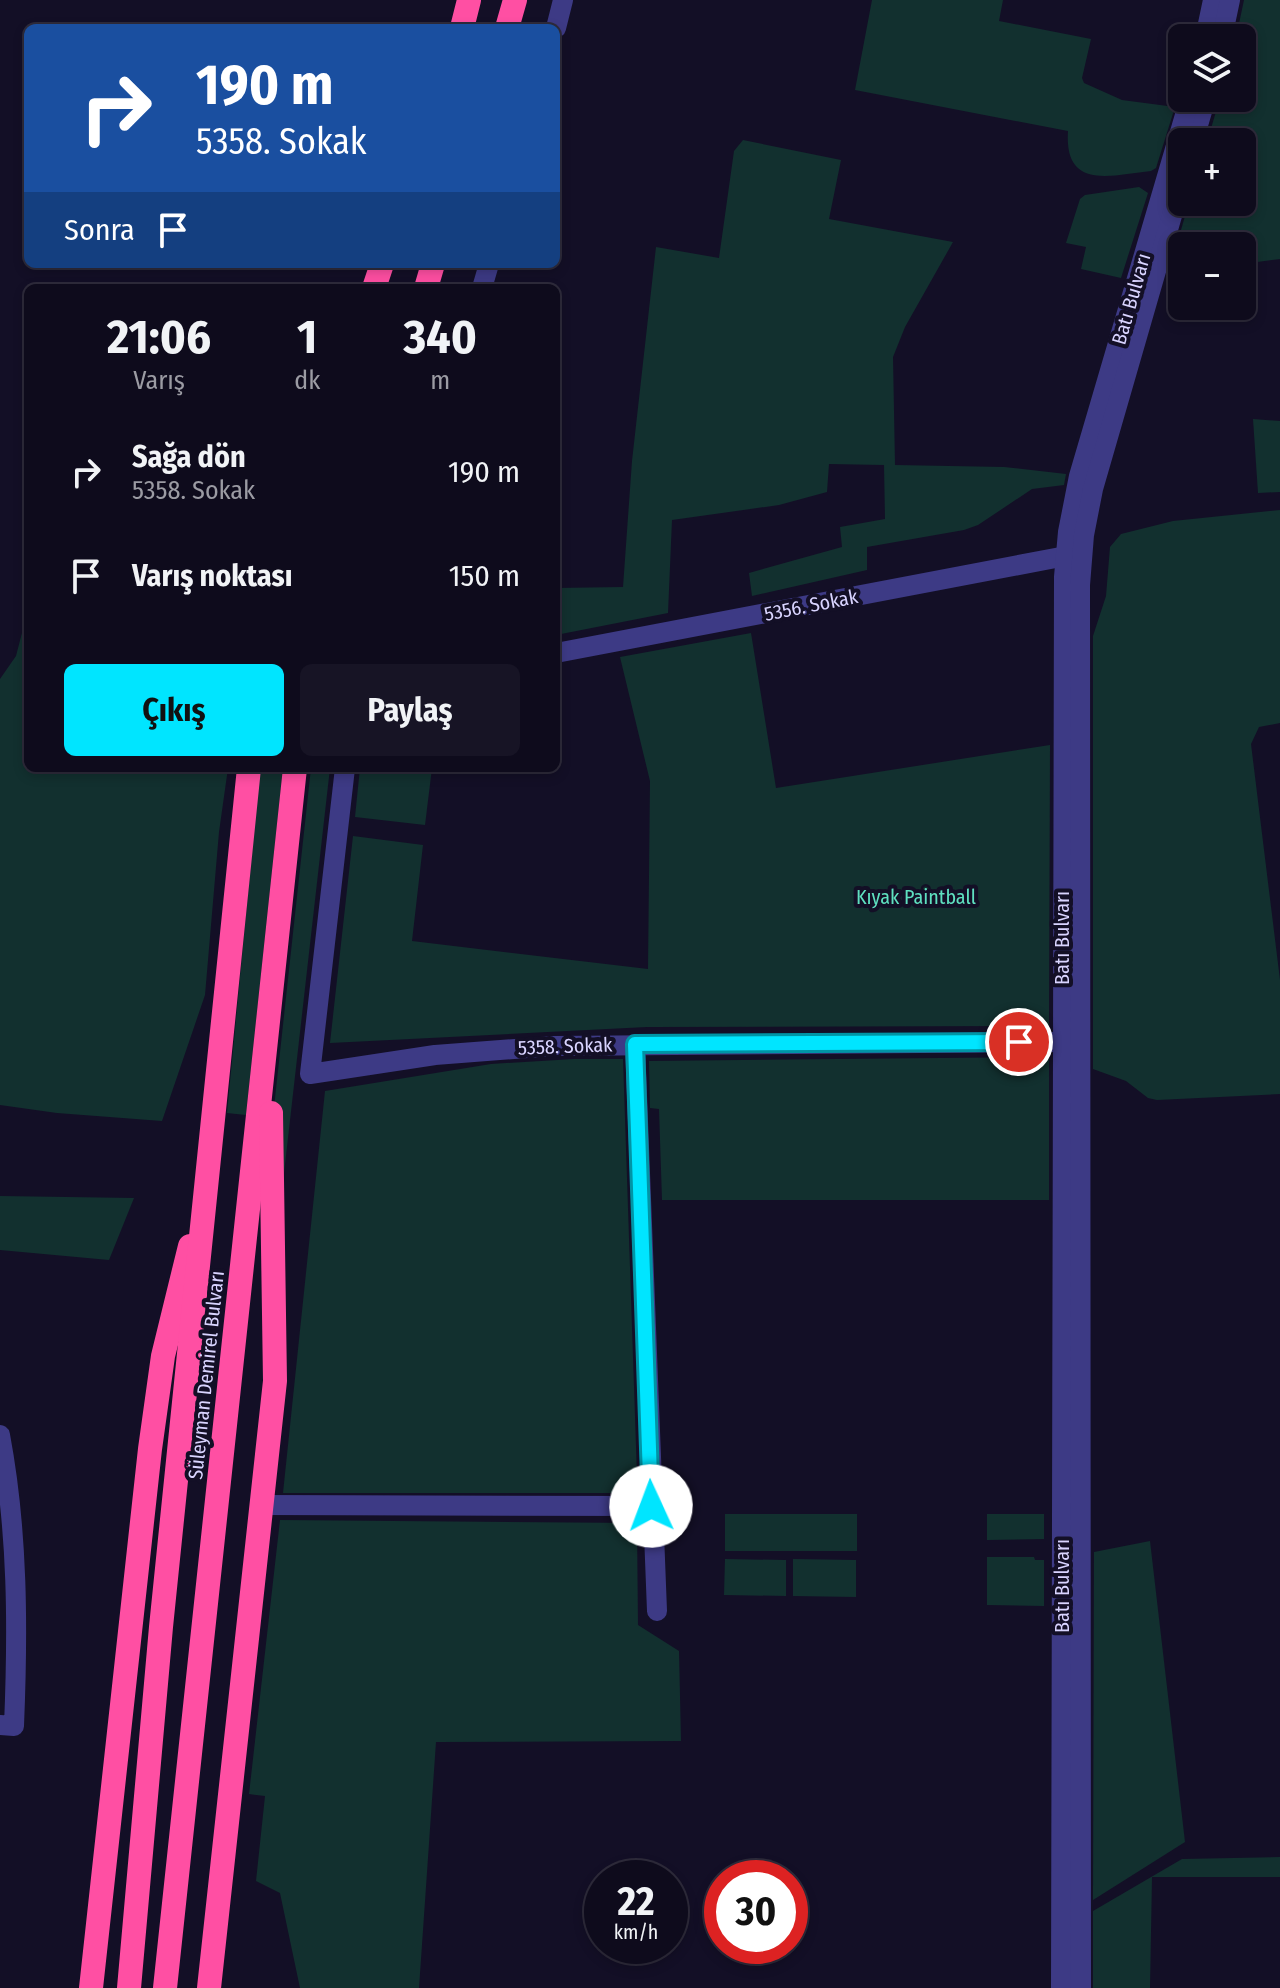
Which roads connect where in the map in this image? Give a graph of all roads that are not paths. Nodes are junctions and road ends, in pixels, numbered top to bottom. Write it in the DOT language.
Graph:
graph roads {
  1 [pos="469,0"];
  2 [pos="515,0"];
  3 [pos="563,0"];
  4 [pos="1213,0"];
  5 [pos="1230,0"];
  6 [pos="463,24"];
  7 [pos="508,24"];
  8 [pos="557,24"];
  9 [pos="1208,24"];
  10 [pos="1225,24"];
  11 [pos="1186,112"];
  12 [pos="1172,216"];
  13 [pos="1066,556"];
  14 [pos="560,652"];
  15 [pos="249,772"];
  16 [pos="295,772"];
  17 [pos="345,772"];
  18 [pos="269,1006"];
  19 [pos="1062,1042"];
  20 [pos="635,1044"];
  21 [pos="208,1178"];
  22 [pos="0,1435"];
  23 [pos="262,1505"];
  24 [pos="651,1506"];
  25 [pos="657,1611"];
  26 [pos="0,1725"];
  27 [pos="91,1988"];
  28 [pos="129,1988"];
  29 [pos="165,1988"];
  30 [pos="209,1988"];
  31 [pos="1061,1988"];
  32 [pos="1081,1988"];
  1 -- 6 [label="highway"];
  2 -- 7 [label="highway"];
  3 -- 8 [label="street"];
  4 -- 9 [label="street"];
  5 -- 10 [label="street"];
  11 -- 13 [label="street, Batı Bulvarı"];
  12 -- 32 [label="street, Batı Bulvarı"];
  13 -- 14 [label="street, 5356. Sokak"];
  13 -- 19 [label="street, Batı Bulvarı"];
  15 -- 21 [label="highway, Süleyman Demirel Bulvarı"];
  16 -- 18 [label="highway, Süleyman Demirel Bulvarı"];
  17 -- 20 [label="street, 5358. Sokak"];
  18 -- 23 [label="highway"];
  18 -- 29 [label="highway, Süleyman Demirel Bulvarı"];
  19 -- 20 [label="street, 5358. Sokak"];
  19 -- 31 [label="street, Batı Bulvarı"];
  20 -- 24 [label="street"];
  21 -- 27 [label="highway"];
  21 -- 28 [label="highway, Süleyman Demirel Bulvarı"];
  22 -- 26 [label="street"];
  23 -- 24 [label="street"];
  23 -- 30 [label="highway"];
  24 -- 25 [label="street"];
}
